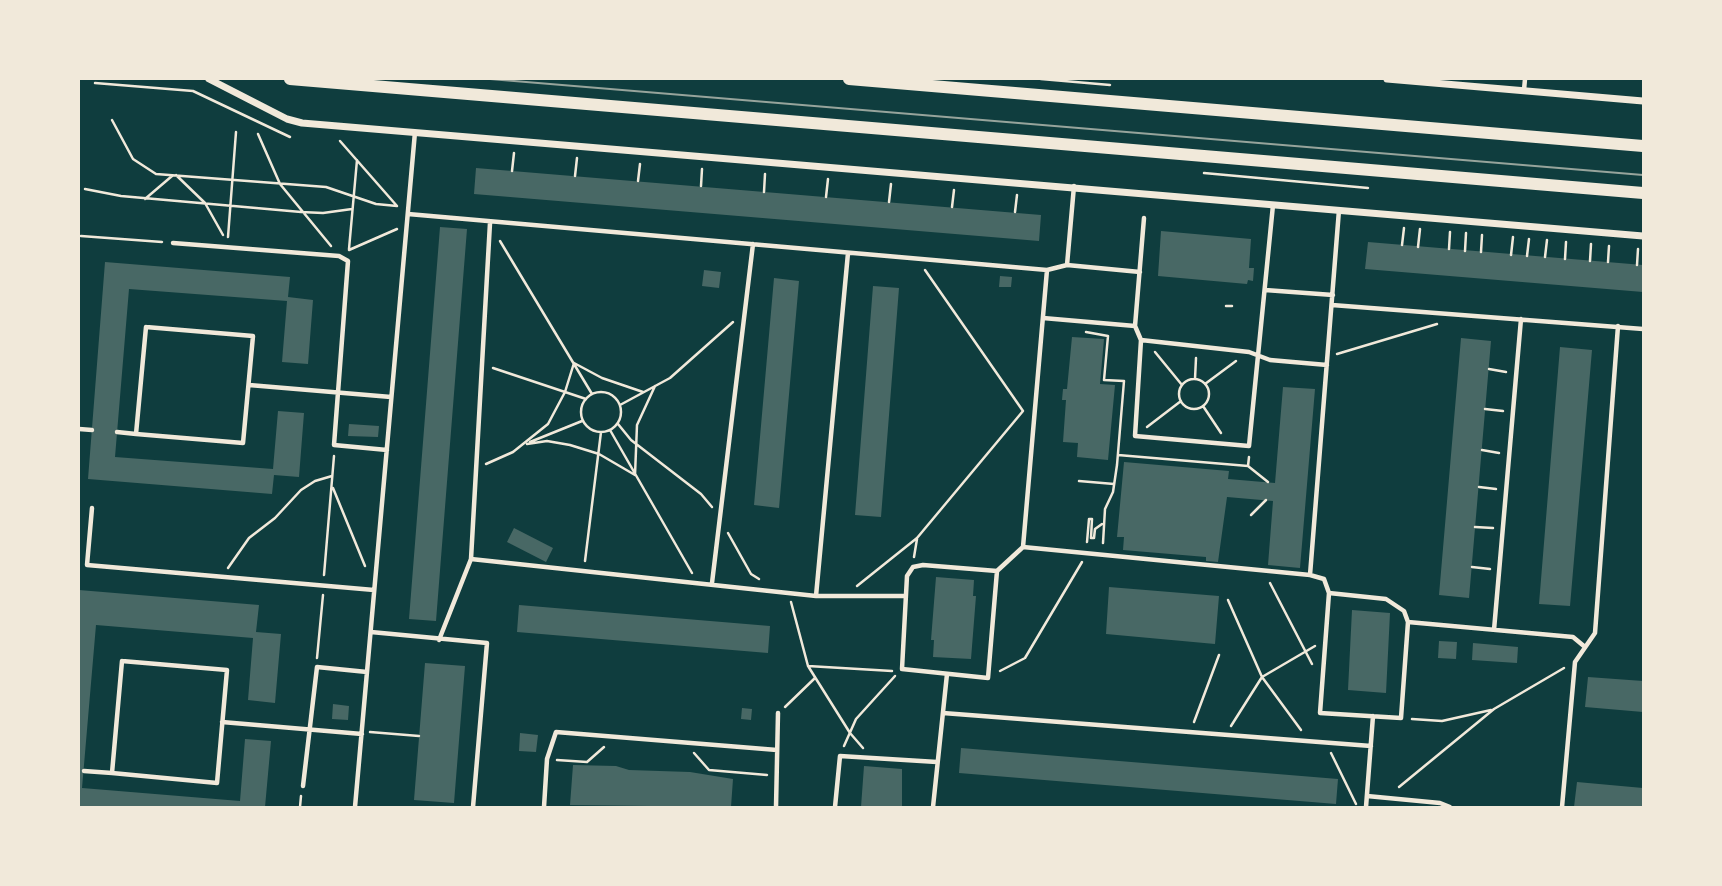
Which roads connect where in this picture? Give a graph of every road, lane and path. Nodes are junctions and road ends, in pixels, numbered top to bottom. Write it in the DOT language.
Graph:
graph roads {
  1 [pos="209,79"];
  2 [pos="290,79"];
  3 [pos="849,79"];
  4 [pos="1387,79"];
  5 [pos="1525,79"];
  6 [pos="94,83"];
  7 [pos="1524,90"];
  8 [pos="1643,100"];
  9 [pos="112,120"];
  10 [pos="415,131"];
  11 [pos="236,132"];
  12 [pos="258,134"];
  13 [pos="290,137"];
  14 [pos="340,141"];
  15 [pos="1643,146"];
  16 [pos="514,149"];
  17 [pos="578,155"];
  18 [pos="357,160"];
  19 [pos="640,160"];
  20 [pos="702,166"];
  21 [pos="512,171"];
  22 [pos="765,171"];
  23 [pos="1204,173"];
  24 [pos="174,175"];
  25 [pos="575,176"];
  26 [pos="828,177"];
  27 [pos="232,180"];
  28 [pos="638,181"];
  29 [pos="891,183"];
  30 [pos="280,184"];
  31 [pos="701,186"];
  32 [pos="1074,186"];
  33 [pos="954,188"];
  34 [pos="1368,188"];
  35 [pos="85,189"];
  36 [pos="764,192"];
  37 [pos="1643,193"];
  38 [pos="1017,194"];
  39 [pos="354,197"];
  40 [pos="826,197"];
  41 [pos="145,198"];
  42 [pos="889,202"];
  43 [pos="205,203"];
  44 [pos="1273,204"];
  45 [pos="230,205"];
  46 [pos="397,206"];
  47 [pos="952,207"];
  48 [pos="352,209"];
  49 [pos="1339,209"];
  50 [pos="408,211"];
  51 [pos="302,212"];
  52 [pos="1015,212"];
  53 [pos="1144,218"];
  54 [pos="489,223"];
  55 [pos="407,225"];
  56 [pos="1404,228"];
  57 [pos="1420,229"];
  58 [pos="1450,232"];
  59 [pos="1466,233"];
  60 [pos="1482,235"];
  61 [pos="81,236"];
  62 [pos="1643,236"];
  63 [pos="1513,237"];
  64 [pos="1529,239"];
  65 [pos="1547,240"];
  66 [pos="1566,242"];
  67 [pos="173,243"];
  68 [pos="753,244"];
  69 [pos="1591,244"];
  70 [pos="1402,245"];
  71 [pos="1609,246"];
  72 [pos="1419,247"];
  73 [pos="1638,248"];
  74 [pos="1449,249"];
  75 [pos="349,250"];
  76 [pos="1465,251"];
  77 [pos="1481,252"];
  78 [pos="848,253"];
  79 [pos="1511,254"];
  80 [pos="339,256"];
  81 [pos="1527,256"];
  82 [pos="1545,257"];
  83 [pos="917,258"];
  84 [pos="1565,259"];
  85 [pos="1590,261"];
  86 [pos="1608,262"];
  87 [pos="1067,265"];
  88 [pos="1637,265"];
  89 [pos="1047,270"];
  90 [pos="1140,272"];
  91 [pos="1265,290"];
  92 [pos="1333,295"];
  93 [pos="1332,305"];
  94 [pos="1226,306"];
  95 [pos="1232,306"];
  96 [pos="746,310"];
  97 [pos="1454,314"];
  98 [pos="1043,318"];
  99 [pos="1521,319"];
  100 [pos="1135,326"];
  101 [pos="1618,326"];
  102 [pos="1643,328"];
  103 [pos="1086,332"];
  104 [pos="1143,340"];
  105 [pos="1197,346"];
  106 [pos="1249,352"];
  107 [pos="1259,356"];
  108 [pos="1328,358"];
  109 [pos="574,363"];
  110 [pos="484,364"];
  111 [pos="1327,365"];
  112 [pos="1489,369"];
  113 [pos="1516,373"];
  114 [pos="1195,379"];
  115 [pos="1205,384"];
  116 [pos="248,385"];
  117 [pos="1182,385"];
  118 [pos="655,386"];
  119 [pos="565,392"];
  120 [pos="339,393"];
  121 [pos="643,393"];
  122 [pos="592,394"];
  123 [pos="391,397"];
  124 [pos="586,399"];
  125 [pos="1181,401"];
  126 [pos="620,405"];
  127 [pos="1203,406"];
  128 [pos="1485,409"];
  129 [pos="1513,412"];
  130 [pos="583,420"];
  131 [pos="79,429"];
  132 [pos="92,430"];
  133 [pos="610,430"];
  134 [pos="117,432"];
  135 [pos="601,432"];
  136 [pos="136,434"];
  137 [pos="1135,436"];
  138 [pos="524,444"];
  139 [pos="334,445"];
  140 [pos="1228,445"];
  141 [pos="1132,446"];
  142 [pos="1249,446"];
  143 [pos="387,450"];
  144 [pos="1482,450"];
  145 [pos="599,454"];
  146 [pos="1509,454"];
  147 [pos="1118,455"];
  148 [pos="1132,456"];
  149 [pos="1248,466"];
  150 [pos="477,467"];
  151 [pos="635,475"];
  152 [pos="332,476"];
  153 [pos="1079,481"];
  154 [pos="1268,482"];
  155 [pos="1114,484"];
  156 [pos="331,485"];
  157 [pos="1479,487"];
  158 [pos="1506,490"];
  159 [pos="1266,500"];
  160 [pos="92,508"];
  161 [pos="1251,515"];
  162 [pos="1103,524"];
  163 [pos="1475,527"];
  164 [pos="1503,529"];
  165 [pos="917,538"];
  166 [pos="1102,538"];
  167 [pos="1087,540"];
  168 [pos="1023,547"];
  169 [pos="471,559"];
  170 [pos="1081,565"];
  171 [pos="365,567"];
  172 [pos="913,567"];
  173 [pos="1472,567"];
  174 [pos="1499,569"];
  175 [pos="584,570"];
  176 [pos="1264,570"];
  177 [pos="997,572"];
  178 [pos="1310,575"];
  179 [pos="222,576"];
  180 [pos="697,581"];
  181 [pos="712,583"];
  182 [pos="324,586"];
  183 [pos="374,590"];
  184 [pos="1329,593"];
  185 [pos="846,594"];
  186 [pos="816,596"];
  187 [pos="905,596"];
  188 [pos="1228,600"];
  189 [pos="1408,622"];
  190 [pos="1494,630"];
  191 [pos="370,632"];
  192 [pos="1325,639"];
  193 [pos="439,640"];
  194 [pos="1585,647"];
  195 [pos="1304,653"];
  196 [pos="1219,655"];
  197 [pos="1575,662"];
  198 [pos="808,666"];
  199 [pos="317,667"];
  200 [pos="902,669"];
  201 [pos="367,672"];
  202 [pos="947,674"];
  203 [pos="1262,677"];
  204 [pos="815,678"];
  205 [pos="988,678"];
  206 [pos="1323,678"];
  207 [pos="1494,709"];
  208 [pos="779,713"];
  209 [pos="943,713"];
  210 [pos="1373,716"];
  211 [pos="1402,718"];
  212 [pos="222,722"];
  213 [pos="309,730"];
  214 [pos="1190,732"];
  215 [pos="362,733"];
  216 [pos="1225,735"];
  217 [pos="419,736"];
  218 [pos="615,737"];
  219 [pos="1301,741"];
  220 [pos="686,743"];
  221 [pos="1326,743"];
  222 [pos="1371,746"];
  223 [pos="778,750"];
  224 [pos="840,756"];
  225 [pos="547,759"];
  226 [pos="937,762"];
  227 [pos="84,771"];
  228 [pos="112,773"];
  229 [pos="777,775"];
  230 [pos="303,786"];
  231 [pos="1367,796"];
  232 [pos="1386,798"];
  233 [pos="355,807"];
  234 [pos="473,807"];
  235 [pos="544,807"];
  236 [pos="776,807"];
  237 [pos="835,807"];
  238 [pos="933,807"];
  239 [pos="1357,807"];
  240 [pos="1366,807"];
  241 [pos="1450,807"];
  242 [pos="1562,807"];
  1 -- 10 [label="street"];
  2 -- 37 [label="main road"];
  3 -- 15 [label="main road"];
  4 -- 7 [label="street"];
  5 -- 7 [label="lane"];
  6 -- 13 [label="path"];
  7 -- 8 [label="street"];
  9 -- 24 [label="path"];
  10 -- 32 [label="street"];
  10 -- 50 [label="lane"];
  11 -- 27 [label="path"];
  12 -- 30 [label="path"];
  14 -- 18 [label="path"];
  16 -- 21 [label="path"];
  17 -- 25 [label="path"];
  18 -- 39 [label="path"];
  18 -- 46 [label="path"];
  19 -- 28 [label="path"];
  20 -- 31 [label="path"];
  22 -- 36 [label="path"];
  23 -- 34 [label="path"];
  24 -- 27 [label="path"];
  24 -- 41 [label="path"];
  24 -- 43 [label="path"];
  26 -- 40 [label="path"];
  27 -- 30 [label="path"];
  27 -- 45 [label="path"];
  29 -- 42 [label="path"];
  30 -- 39 [label="path"];
  30 -- 51 [label="path"];
  32 -- 44 [label="street"];
  32 -- 87 [label="lane"];
  33 -- 47 [label="path"];
  35 -- 41 [label="path"];
  38 -- 52 [label="path"];
  39 -- 46 [label="path"];
  39 -- 48 [label="path"];
  41 -- 43 [label="path"];
  43 -- 45 [label="path"];
  43 -- 45 [label="path"];
  44 -- 49 [label="street"];
  44 -- 91 [label="lane"];
  45 -- 51 [label="path"];
  46 -- 50 [label="path"];
  48 -- 51 [label="path"];
  48 -- 75 [label="path"];
  49 -- 62 [label="street"];
  49 -- 92 [label="lane"];
  50 -- 54 [label="lane"];
  50 -- 55 [label="lane"];
  51 -- 80 [label="path"];
  53 -- 90 [label="lane"];
  54 -- 68 [label="lane"];
  54 -- 109 [label="path"];
  54 -- 110 [label="lane"];
  55 -- 75 [label="path"];
  55 -- 123 [label="lane"];
  56 -- 70 [label="path"];
  57 -- 72 [label="path"];
  58 -- 74 [label="path"];
  59 -- 76 [label="path"];
  60 -- 77 [label="path"];
  61 -- 67 [label="path"];
  63 -- 79 [label="path"];
  64 -- 81 [label="path"];
  65 -- 82 [label="path"];
  66 -- 84 [label="path"];
  67 -- 80 [label="lane"];
  68 -- 78 [label="lane"];
  68 -- 96 [label="lane"];
  69 -- 85 [label="path"];
  71 -- 86 [label="path"];
  73 -- 88 [label="path"];
  75 -- 80 [label="path"];
  78 -- 83 [label="lane"];
  78 -- 186 [label="lane"];
  80 -- 120 [label="lane"];
  83 -- 89 [label="lane"];
  83 -- 165 [label="path"];
  87 -- 89 [label="lane"];
  87 -- 90 [label="lane"];
  89 -- 98 [label="lane"];
  90 -- 100 [label="lane"];
  91 -- 92 [label="lane"];
  91 -- 107 [label="lane"];
  92 -- 93 [label="lane"];
  93 -- 97 [label="lane"];
  93 -- 108 [label="lane"];
  94 -- 95 [label="path"];
  96 -- 118 [label="path"];
  96 -- 181 [label="lane"];
  97 -- 99 [label="lane"];
  97 -- 108 [label="path"];
  98 -- 100 [label="lane"];
  98 -- 168 [label="lane"];
  99 -- 101 [label="lane"];
  99 -- 113 [label="lane"];
  100 -- 104 [label="lane"];
  101 -- 102 [label="lane"];
  101 -- 194 [label="lane"];
  103 -- 147 [label="path"];
  104 -- 105 [label="lane"];
  104 -- 117 [label="path"];
  104 -- 137 [label="lane"];
  105 -- 106 [label="lane"];
  105 -- 114 [label="path"];
  106 -- 107 [label="lane"];
  106 -- 115 [label="path"];
  107 -- 111 [label="lane"];
  107 -- 142 [label="lane"];
  108 -- 111 [label="lane"];
  109 -- 119 [label="path"];
  109 -- 121 [label="path"];
  109 -- 122 [label="path"];
  110 -- 119 [label="path"];
  110 -- 150 [label="lane"];
  111 -- 178 [label="lane"];
  112 -- 113 [label="path"];
  113 -- 129 [label="lane"];
  114 -- 115 [label="path"];
  114 -- 117 [label="path"];
  115 -- 127 [label="path"];
  116 -- 120 [label="lane"];
  116 -- 136 [label="lane"];
  116 -- 136 [label="lane"];
  117 -- 125 [label="path"];
  118 -- 121 [label="path"];
  118 -- 151 [label="path"];
  119 -- 124 [label="path"];
  119 -- 138 [label="path"];
  120 -- 123 [label="lane"];
  120 -- 139 [label="lane"];
  121 -- 126 [label="path"];
  122 -- 124 [label="path"];
  122 -- 126 [label="path"];
  123 -- 143 [label="lane"];
  124 -- 130 [label="path"];
  125 -- 127 [label="path"];
  125 -- 137 [label="path"];
  126 -- 133 [label="path"];
  127 -- 140 [label="path"];
  128 -- 129 [label="path"];
  129 -- 146 [label="lane"];
  130 -- 135 [label="path"];
  130 -- 138 [label="path"];
  131 -- 132 [label="lane"];
  133 -- 135 [label="path"];
  133 -- 151 [label="path"];
  134 -- 136 [label="lane"];
  135 -- 145 [label="path"];
  137 -- 140 [label="lane"];
  138 -- 145 [label="path"];
  138 -- 150 [label="path"];
  139 -- 143 [label="lane"];
  139 -- 152 [label="path"];
  140 -- 142 [label="lane"];
  141 -- 148 [label="path"];
  142 -- 149 [label="path"];
  143 -- 183 [label="lane"];
  144 -- 146 [label="path"];
  145 -- 151 [label="path"];
  145 -- 175 [label="path"];
  146 -- 158 [label="lane"];
  147 -- 148 [label="path"];
  147 -- 155 [label="path"];
  148 -- 149 [label="path"];
  149 -- 154 [label="path"];
  150 -- 169 [label="lane"];
  151 -- 180 [label="path"];
  152 -- 156 [label="path"];
  152 -- 179 [label="path"];
  153 -- 155 [label="path"];
  155 -- 162 [label="path"];
  156 -- 171 [label="path"];
  156 -- 182 [label="path"];
  157 -- 158 [label="path"];
  158 -- 164 [label="lane"];
  159 -- 161 [label="path"];
  160 -- 179 [label="lane"];
  162 -- 166 [label="path"];
  162 -- 167 [label="path"];
  163 -- 164 [label="path"];
  164 -- 174 [label="lane"];
  165 -- 172 [label="path"];
  165 -- 185 [label="path"];
  168 -- 176 [label="lane"];
  168 -- 177 [label="lane"];
  169 -- 175 [label="lane"];
  169 -- 193 [label="lane"];
  170 -- 205 [label="path"];
  172 -- 177 [label="lane"];
  172 -- 187 [label="lane"];
  173 -- 174 [label="path"];
  174 -- 190 [label="lane"];
  175 -- 180 [label="lane"];
  176 -- 178 [label="lane"];
  176 -- 195 [label="path"];
  177 -- 205 [label="lane"];
  178 -- 184 [label="lane"];
  179 -- 182 [label="lane"];
  180 -- 181 [label="lane"];
  181 -- 186 [label="lane"];
  182 -- 183 [label="lane"];
  182 -- 199 [label="path"];
  183 -- 191 [label="lane"];
  184 -- 189 [label="lane"];
  184 -- 192 [label="lane"];
  185 -- 186 [label="lane"];
  185 -- 187 [label="lane"];
  187 -- 200 [label="lane"];
  188 -- 203 [label="path"];
  189 -- 190 [label="lane"];
  189 -- 210 [label="lane"];
  190 -- 194 [label="lane"];
  191 -- 193 [label="lane"];
  191 -- 201 [label="lane"];
  192 -- 195 [label="path"];
  192 -- 206 [label="lane"];
  193 -- 234 [label="lane"];
  194 -- 197 [label="lane"];
  195 -- 203 [label="path"];
  195 -- 206 [label="path"];
  196 -- 214 [label="path"];
  197 -- 207 [label="path"];
  197 -- 242 [label="lane"];
  198 -- 200 [label="path"];
  199 -- 201 [label="lane"];
  199 -- 213 [label="lane"];
  200 -- 202 [label="lane"];
  200 -- 224 [label="path"];
  201 -- 215 [label="lane"];
  202 -- 205 [label="lane"];
  202 -- 209 [label="lane"];
  203 -- 216 [label="path"];
  203 -- 219 [label="path"];
  204 -- 208 [label="path"];
  206 -- 210 [label="lane"];
  207 -- 211 [label="path"];
  207 -- 232 [label="path"];
  208 -- 223 [label="lane"];
  209 -- 214 [label="lane"];
  209 -- 226 [label="lane"];
  210 -- 222 [label="lane"];
  212 -- 213 [label="lane"];
  212 -- 228 [label="lane"];
  212 -- 228 [label="lane"];
  213 -- 215 [label="lane"];
  213 -- 230 [label="lane"];
  214 -- 216 [label="lane"];
  215 -- 217 [label="path"];
  215 -- 233 [label="lane"];
  216 -- 219 [label="lane"];
  218 -- 220 [label="lane"];
  218 -- 225 [label="path"];
  218 -- 225 [label="lane"];
  219 -- 221 [label="lane"];
  220 -- 223 [label="lane"];
  220 -- 229 [label="path"];
  221 -- 222 [label="lane"];
  221 -- 239 [label="path"];
  222 -- 231 [label="lane"];
  223 -- 229 [label="lane"];
  224 -- 226 [label="lane"];
  224 -- 237 [label="lane"];
  225 -- 235 [label="lane"];
  226 -- 238 [label="lane"];
  227 -- 228 [label="lane"];
  229 -- 236 [label="lane"];
  231 -- 232 [label="lane"];
  231 -- 240 [label="lane"];
  232 -- 241 [label="lane"];
}
